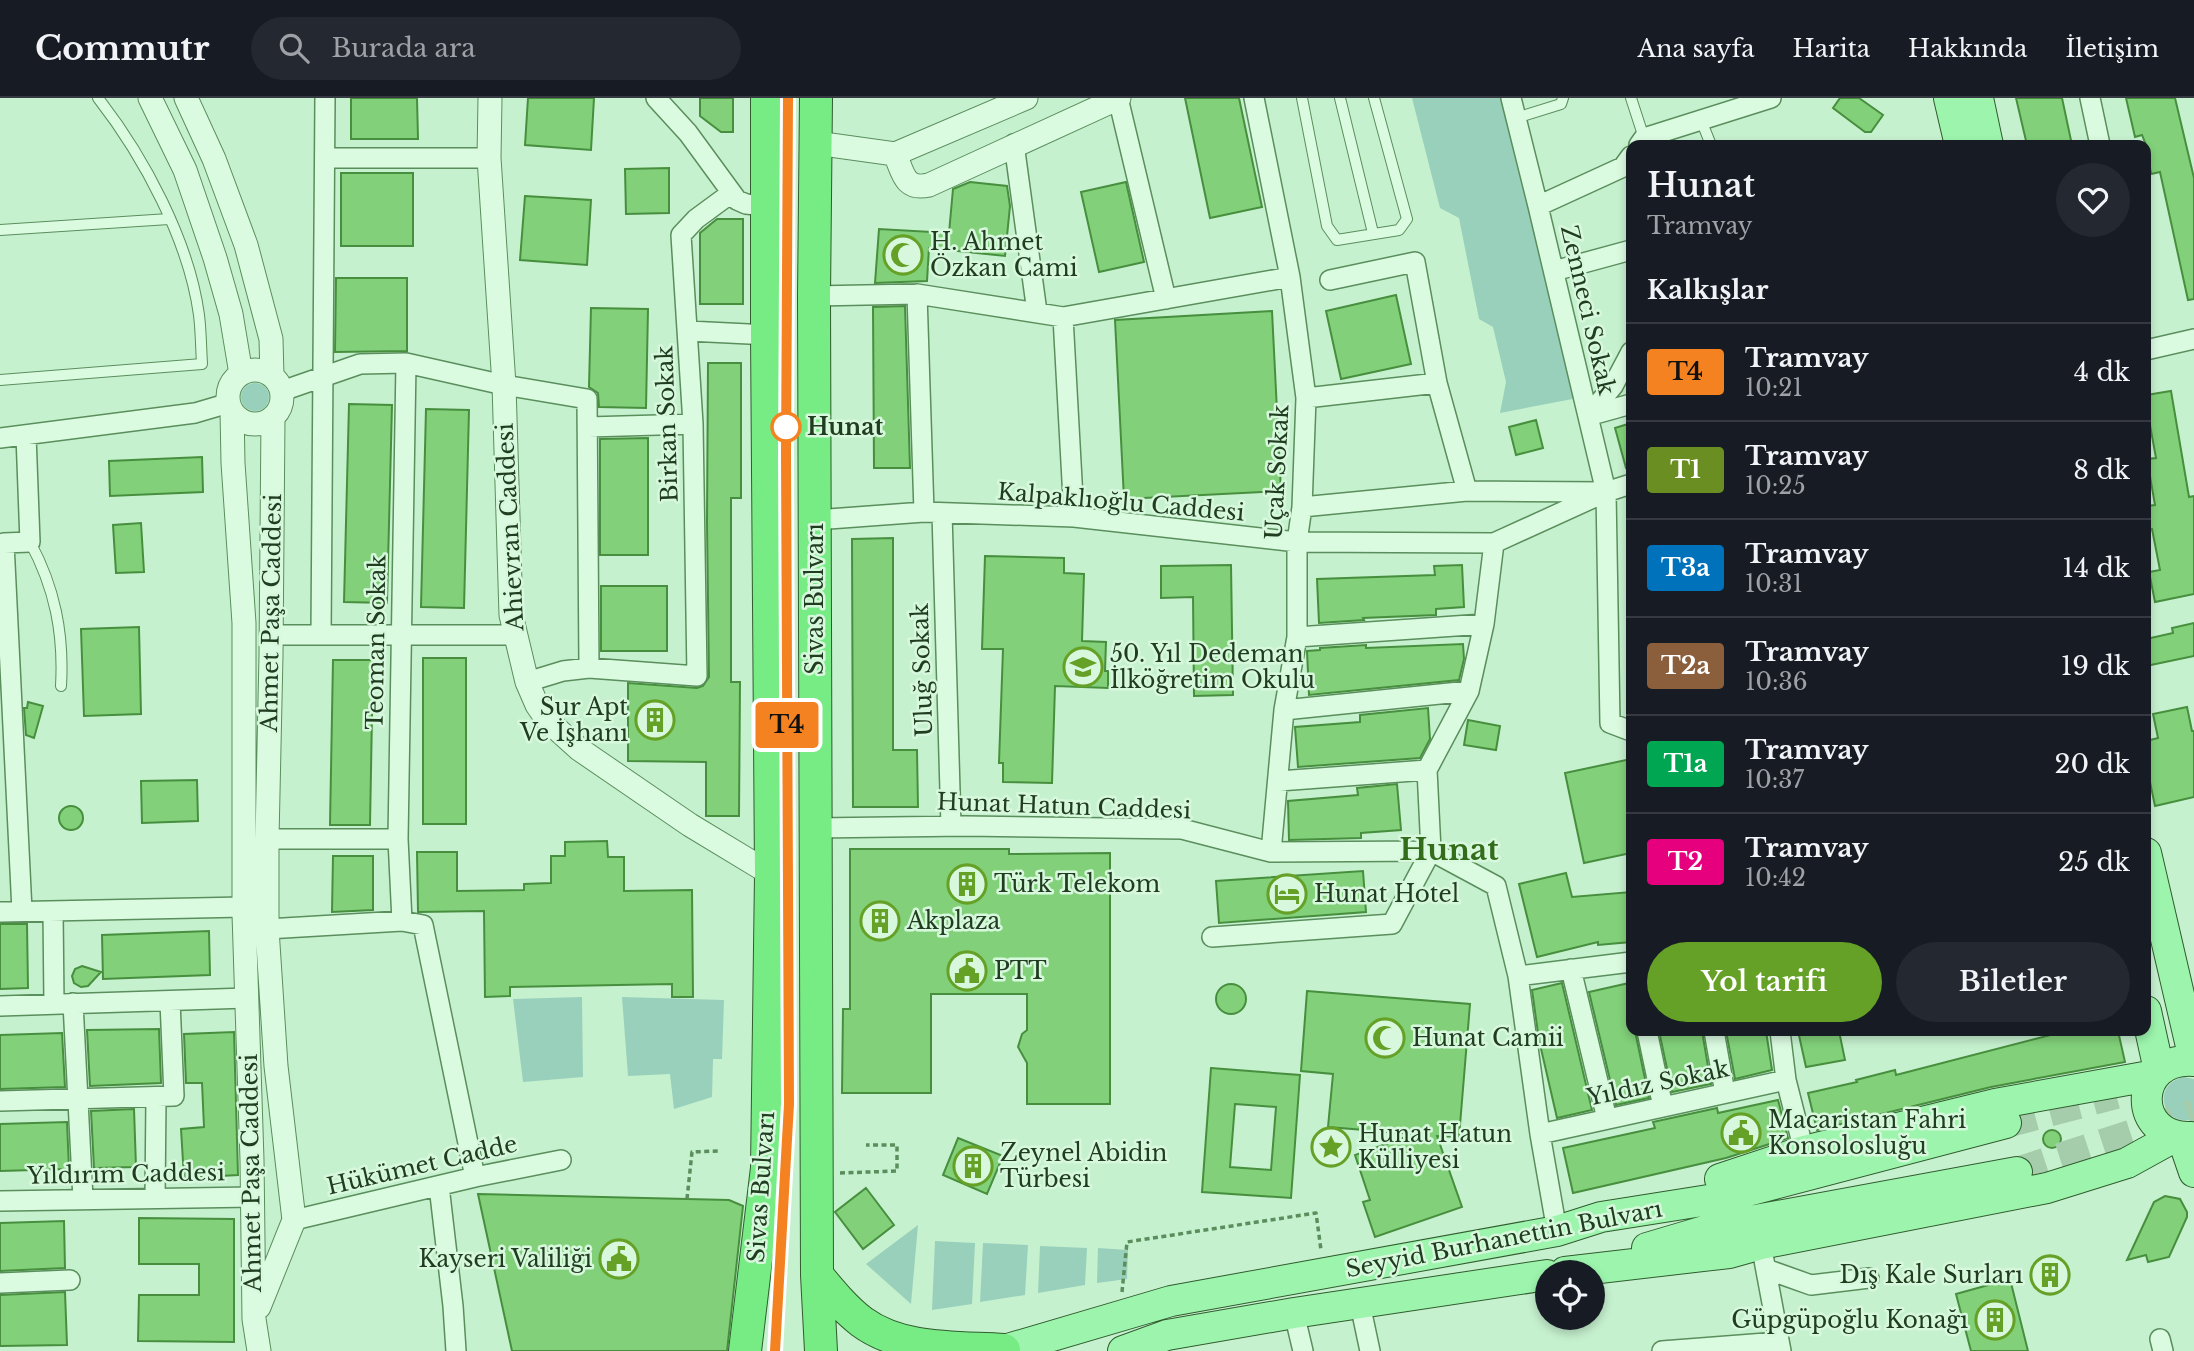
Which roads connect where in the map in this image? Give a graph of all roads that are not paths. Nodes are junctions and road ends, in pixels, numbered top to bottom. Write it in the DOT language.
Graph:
graph roads {
  1 [pos="98,98"];
  2 [pos="150,98"];
  3 [pos="186,98"];
  4 [pos="325,98"];
  5 [pos="490,98"];
  6 [pos="656,98"];
  7 [pos="767,98"];
  8 [pos="816,98"];
  9 [pos="1026,98"];
  10 [pos="1118,98"];
  11 [pos="1254,98"];
  12 [pos="1302,98"];
  13 [pos="1340,98"];
  14 [pos="1374,98"];
  15 [pos="1511,98"];
  16 [pos="1563,98"];
  17 [pos="1631,98"];
  18 [pos="1771,98"];
  19 [pos="1949,98"];
  20 [pos="1978,98"];
  21 [pos="2090,98"];
  22 [pos="1516,118"];
  23 [pos="1702,120"];
  24 [pos="1641,140"];
  25 [pos="1647,140"];
  26 [pos="1709,140"];
  27 [pos="1959,140"];
  28 [pos="1987,140"];
  29 [pos="2099,140"];
  30 [pos="816,143"];
  31 [pos="1014,144"];
  32 [pos="895,154"];
  33 [pos="326,158"];
  34 [pos="489,158"];
  35 [pos="1626,163"];
  36 [pos="730,194"];
  37 [pos="1538,205"];
  38 [pos="766,206"];
  39 [pos="169,219"];
  40 [pos="0,230"];
  41 [pos="1373,233"];
  42 [pos="1626,251"];
  43 [pos="1554,271"];
  44 [pos="1290,277"];
  45 [pos="1330,280"];
  46 [pos="917,294"];
  47 [pos="814,296"];
  48 [pos="1166,299"];
  49 [pos="1037,312"];
  50 [pos="1063,317"];
  51 [pos="688,331"];
  52 [pos="767,335"];
  53 [pos="2194,339"];
  54 [pos="2151,349"];
  55 [pos="1626,361"];
  56 [pos="406,363"];
  57 [pos="240,374"];
  58 [pos="324,375"];
  59 [pos="0,380"];
  60 [pos="1437,383"];
  61 [pos="277,384"];
  62 [pos="504,385"];
  63 [pos="1306,398"];
  64 [pos="1626,405"];
  65 [pos="230,407"];
  66 [pos="1588,416"];
  67 [pos="273,417"];
  68 [pos="694,424"];
  69 [pos="588,427"];
  70 [pos="26,435"];
  71 [pos="0,438"];
  72 [pos="1626,486"];
  73 [pos="1467,491"];
  74 [pos="1606,492"];
  75 [pos="1302,507"];
  76 [pos="933,513"];
  77 [pos="1074,517"];
  78 [pos="815,520"];
  79 [pos="30,541"];
  80 [pos="1297,542"];
  81 [pos="1494,542"];
  82 [pos="2,543"];
  83 [pos="1484,624"];
  84 [pos="401,634"];
  85 [pos="271,635"];
  86 [pos="321,635"];
  87 [pos="514,635"];
  88 [pos="1297,637"];
  89 [pos="589,668"];
  90 [pos="527,682"];
  91 [pos="61,686"];
  92 [pos="1469,691"];
  93 [pos="6,701"];
  94 [pos="1284,710"];
  95 [pos="1626,729"];
  96 [pos="1427,770"];
  97 [pos="1279,780"];
  98 [pos="8,802"];
  99 [pos="951,826"];
  100 [pos="816,828"];
  101 [pos="267,839"];
  102 [pos="398,839"];
  103 [pos="1430,851"];
  104 [pos="1271,852"];
  105 [pos="771,874"];
  106 [pos="2151,875"];
  107 [pos="244,907"];
  108 [pos="22,911"];
  109 [pos="53,911"];
  110 [pos="0,912"];
  111 [pos="402,921"];
  112 [pos="267,929"];
  113 [pos="1213,937"];
  114 [pos="1626,963"];
  115 [pos="1571,969"];
  116 [pos="1518,976"];
  117 [pos="247,998"];
  118 [pos="170,1001"];
  119 [pos="64,1004"];
  120 [pos="0,1006"];
  121 [pos="1648,1036"];
  122 [pos="1715,1036"];
  123 [pos="1781,1036"];
  124 [pos="2151,1036"];
  125 [pos="2194,1060"];
  126 [pos="2157,1072"];
  127 [pos="1786,1080"];
  128 [pos="1726,1093"];
  129 [pos="156,1098"];
  130 [pos="78,1100"];
  131 [pos="0,1101"];
  132 [pos="1663,1107"];
  133 [pos="1607,1119"];
  134 [pos="2006,1123"];
  135 [pos="1540,1133"];
  136 [pos="2184,1136"];
  137 [pos="1804,1151"];
  138 [pos="561,1160"];
  139 [pos="2017,1172"];
  140 [pos="2194,1172"];
  141 [pos="475,1177"];
  142 [pos="439,1185"];
  143 [pos="253,1197"];
  144 [pos="155,1198"];
  145 [pos="83,1199"];
  146 [pos="0,1200"];
  147 [pos="1601,1217"];
  148 [pos="293,1220"];
  149 [pos="1557,1231"];
  150 [pos="1763,1256"];
  151 [pos="1605,1260"];
  152 [pos="1605,1267"];
  153 [pos="817,1275"];
  154 [pos="1535,1277"];
  155 [pos="1869,1278"];
  156 [pos="70,1280"];
  157 [pos="0,1283"];
  158 [pos="1360,1304"];
  159 [pos="1294,1313"];
  160 [pos="254,1319"];
  161 [pos="1780,1346"];
  162 [pos="259,1351"];
  163 [pos="456,1351"];
  164 [pos="745,1351"];
  165 [pos="821,1351"];
  166 [pos="1003,1351"];
  167 [pos="1123,1351"];
  168 [pos="1303,1351"];
  169 [pos="1370,1351"];
  170 [pos="1662,1351"];
  1 -- 39 [label="lane"];
  2 -- 57 [label="street"];
  3 -- 61 [label="street"];
  4 -- 33 [label="street"];
  5 -- 34 [label="street, Ahievran Caddesi"];
  6 -- 36 [label="street"];
  7 -- 38 [label="highway, Sivas Bulvarı"];
  8 -- 30 [label="highway, Sivas Bulvarı"];
  9 -- 32 [label="street"];
  10 -- 31 [label="street"];
  10 -- 48 [label="street"];
  11 -- 44 [label="street, Uçak Sokak"];
  12 -- 41 [label="lane"];
  13 -- 41 [label="lane"];
  14 -- 41 [label="lane"];
  15 -- 22 [label="street, Zenneci Sokak"];
  16 -- 22 [label="lane"];
  17 -- 24 [label="lane"];
  18 -- 23 [label="street"];
  19 -- 27 [label="main road"];
  20 -- 28 [label="main road"];
  21 -- 29 [label="street"];
  22 -- 37 [label="street, Zenneci Sokak"];
  23 -- 25 [label="street"];
  23 -- 26 [label="lane"];
  30 -- 32 [label="street"];
  30 -- 47 [label="highway, Sivas Bulvarı"];
  31 -- 32 [label="street"];
  31 -- 49 [label="street"];
  33 -- 34 [label="street"];
  33 -- 58 [label="street"];
  34 -- 62 [label="street, Ahievran Caddesi"];
  35 -- 37 [label="street"];
  36 -- 38 [label="street"];
  36 -- 51 [label="street, Birkan Sokak"];
  37 -- 43 [label="street, Zenneci Sokak"];
  38 -- 52 [label="highway, Sivas Bulvarı"];
  39 -- 40 [label="lane"];
  39 -- 59 [label="lane"];
  42 -- 43 [label="street"];
  43 -- 66 [label="street, Zenneci Sokak"];
  44 -- 48 [label="street"];
  44 -- 63 [label="street, Uçak Sokak"];
  45 -- 60 [label="street"];
  46 -- 47 [label="street"];
  46 -- 49 [label="street"];
  46 -- 76 [label="street, Uluğ Sokak"];
  47 -- 78 [label="highway, Sivas Bulvarı"];
  48 -- 50 [label="street"];
  49 -- 50 [label="street"];
  50 -- 77 [label="street"];
  51 -- 52 [label="street"];
  51 -- 68 [label="street, Birkan Sokak"];
  52 -- 105 [label="highway, Sivas Bulvarı"];
  53 -- 54 [label="street"];
  55 -- 66 [label="street"];
  56 -- 58 [label="street"];
  56 -- 62 [label="street"];
  56 -- 84 [label="street, Teoman Sokak"];
  57 -- 61 [label="street"];
  57 -- 65 [label="street"];
  58 -- 61 [label="street"];
  58 -- 86 [label="street"];
  60 -- 63 [label="street"];
  60 -- 73 [label="street"];
  61 -- 67 [label="street"];
  62 -- 69 [label="street"];
  62 -- 87 [label="street, Ahievran Caddesi"];
  63 -- 75 [label="street, Uçak Sokak"];
  64 -- 66 [label="street"];
  65 -- 67 [label="street"];
  65 -- 70 [label="street"];
  65 -- 107 [label="street, Ahmet Paşa Caddesi"];
  66 -- 74 [label="street, Zenneci Sokak"];
  67 -- 85 [label="street, Ahmet Paşa Caddesi"];
  68 -- 69 [label="street"];
  68 -- 89 [label="street, Birkan Sokak"];
  69 -- 89 [label="street"];
  70 -- 71 [label="street"];
  70 -- 79 [label="street"];
  72 -- 74 [label="street"];
  73 -- 74 [label="street"];
  73 -- 75 [label="street"];
  74 -- 81 [label="street"];
  74 -- 95 [label="street, Zenneci Sokak"];
  75 -- 80 [label="street, Uçak Sokak"];
  76 -- 77 [label="street, Kalpaklıoğlu Caddesi"];
  76 -- 78 [label="street, Kalpaklıoğlu Caddesi"];
  76 -- 99 [label="street, Uluğ Sokak"];
  77 -- 80 [label="street, Kalpaklıoğlu Caddesi"];
  78 -- 100 [label="highway, Sivas Bulvarı"];
  79 -- 82 [label="street"];
  79 -- 91 [label="lane"];
  80 -- 81 [label="street, Kalpaklıoğlu Caddesi"];
  80 -- 88 [label="street, Uçak Sokak"];
  81 -- 83 [label="street"];
  82 -- 93 [label="street"];
  83 -- 88 [label="street"];
  83 -- 92 [label="street"];
  84 -- 86 [label="street"];
  84 -- 87 [label="street"];
  84 -- 102 [label="street, Teoman Sokak"];
  85 -- 86 [label="street"];
  85 -- 101 [label="street, Ahmet Paşa Caddesi"];
  87 -- 90 [label="street, Ahievran Caddesi"];
  88 -- 94 [label="street, Uçak Sokak"];
  89 -- 90 [label="street"];
  90 -- 105 [label="street, Ahievran Caddesi"];
  92 -- 94 [label="street"];
  92 -- 96 [label="street"];
  93 -- 98 [label="street"];
  94 -- 97 [label="street, Uçak Sokak"];
  96 -- 97 [label="street"];
  96 -- 103 [label="street"];
  97 -- 104 [label="street, Uçak Sokak"];
  98 -- 108 [label="street"];
  99 -- 100 [label="street, Hunat Hatun Caddesi"];
  99 -- 104 [label="street, Hunat Hatun Caddesi"];
  100 -- 153 [label="highway, Sivas Bulvarı"];
  101 -- 102 [label="street"];
  101 -- 112 [label="street, Ahmet Paşa Caddesi"];
  102 -- 111 [label="street, Teoman Sokak"];
  103 -- 104 [label="street, Hunat Hatun Caddesi"];
  103 -- 113 [label="street"];
  103 -- 116 [label="street, Hunat Hatun Caddesi"];
  105 -- 164 [label="highway, Sivas Bulvarı"];
  106 -- 125 [label="main road"];
  107 -- 109 [label="street"];
  107 -- 117 [label="street, Ahmet Paşa Caddesi"];
  108 -- 109 [label="street"];
  108 -- 110 [label="street"];
  109 -- 119 [label="street"];
  111 -- 112 [label="street"];
  111 -- 141 [label="street"];
  112 -- 148 [label="street, Ahmet Paşa Caddesi"];
  114 -- 115 [label="street"];
  115 -- 116 [label="street"];
  115 -- 133 [label="street"];
  116 -- 135 [label="street, Hunat Hatun Caddesi"];
  117 -- 118 [label="street"];
  117 -- 143 [label="street, Ahmet Paşa Caddesi"];
  118 -- 119 [label="street"];
  118 -- 129 [label="street"];
  119 -- 120 [label="street"];
  119 -- 130 [label="street"];
  121 -- 132 [label="street"];
  122 -- 128 [label="street"];
  123 -- 127 [label="street"];
  124 -- 126 [label="main road"];
  125 -- 126 [label="main road"];
  126 -- 136 [label="main road"];
  126 -- 137 [label="main road"];
  127 -- 128 [label="street, Yıldız Sokak"];
  127 -- 137 [label="street"];
  128 -- 132 [label="street, Yıldız Sokak"];
  129 -- 130 [label="street"];
  129 -- 144 [label="street"];
  130 -- 131 [label="street"];
  130 -- 145 [label="street"];
  132 -- 133 [label="street, Yıldız Sokak"];
  133 -- 135 [label="street, Yıldız Sokak"];
  134 -- 147 [label="main road, Seyyid Burhanettin Bulvarı"];
  135 -- 149 [label="street, Hunat Hatun Caddesi"];
  136 -- 140 [label="main road"];
  136 -- 150 [label="main road"];
  137 -- 147 [label="main road"];
  138 -- 141 [label="street, Hükümet Cadde"];
  139 -- 151 [label="main road, Seyyid Burhanettin Bulvarı"];
  141 -- 142 [label="street, Hükümet Cadde"];
  142 -- 148 [label="street, Hükümet Cadde"];
  142 -- 163 [label="street"];
  143 -- 144 [label="street, Yıldırım Caddesi"];
  143 -- 160 [label="street, Ahmet Paşa Caddesi"];
  144 -- 145 [label="street, Yıldırım Caddesi"];
  145 -- 146 [label="street, Yıldırım Caddesi"];
  147 -- 149 [label="main road, Seyyid Burhanettin Bulvarı"];
  148 -- 160 [label="street, Ahmet Paşa Caddesi"];
  149 -- 166 [label="main road, Seyyid Burhanettin Bulvarı"];
  150 -- 152 [label="main road"];
  150 -- 155 [label="street"];
  150 -- 161 [label="street"];
  153 -- 165 [label="highway, Sivas Bulvarı"];
  153 -- 166 [label="highway"];
  154 -- 158 [label="main road, Seyyid Burhanettin Bulvarı"];
  156 -- 157 [label="street"];
  158 -- 159 [label="main road, Seyyid Burhanettin Bulvarı"];
  158 -- 169 [label="street"];
  159 -- 167 [label="main road, Seyyid Burhanettin Bulvarı"];
  159 -- 168 [label="street"];
  160 -- 162 [label="street"];
  161 -- 170 [label="street"];
}
